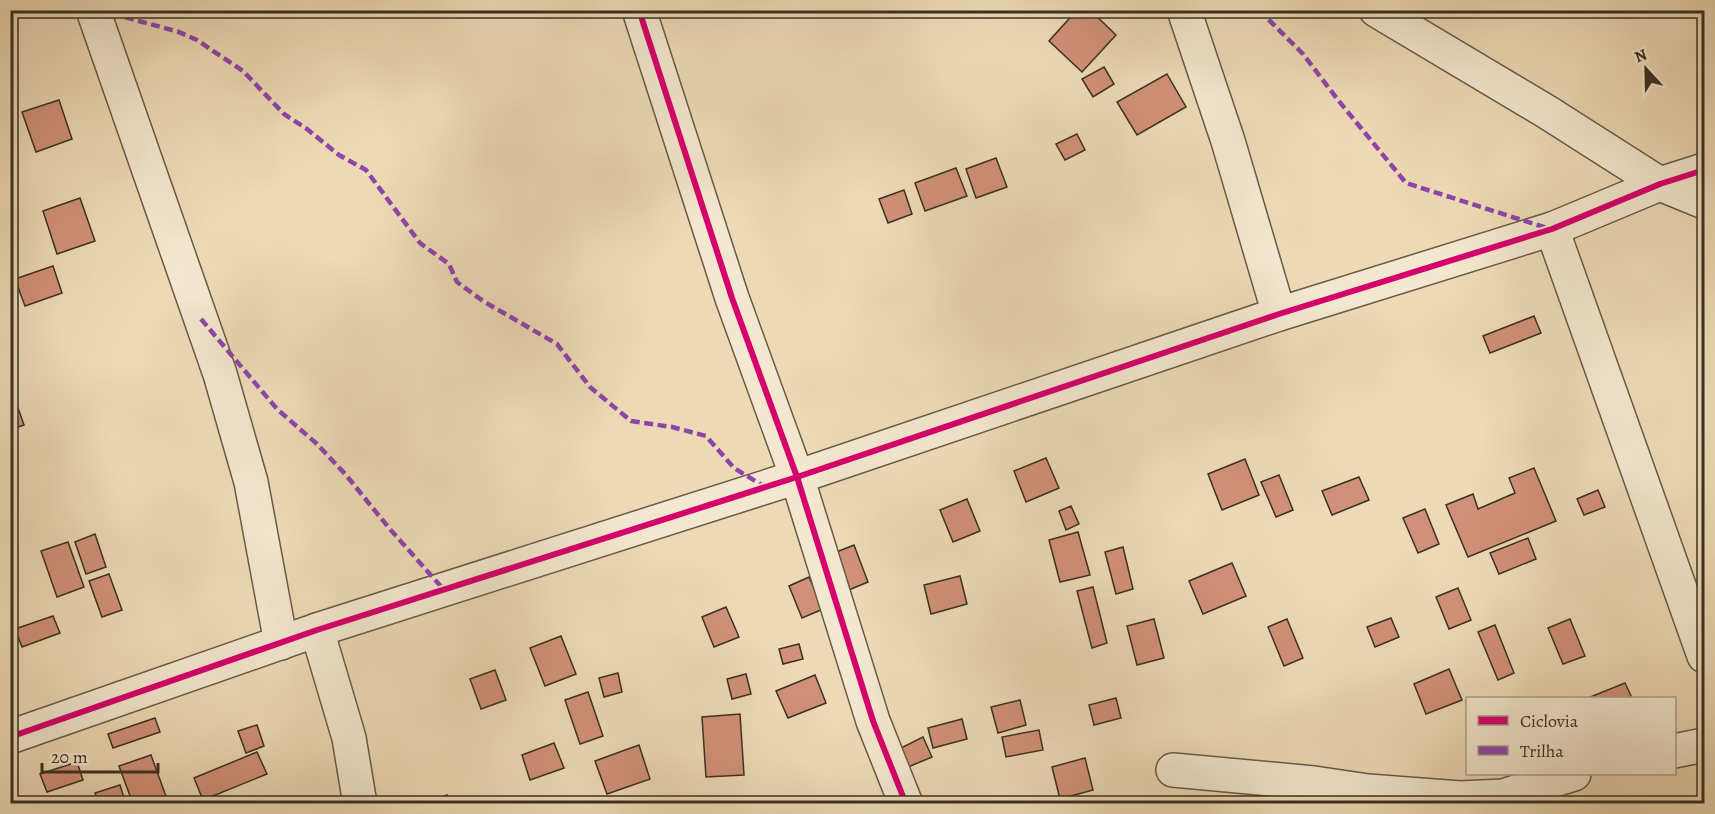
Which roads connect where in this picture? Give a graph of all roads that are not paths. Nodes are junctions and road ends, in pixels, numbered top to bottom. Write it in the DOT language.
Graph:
graph roads {
  1 [pos="93,10"];
  2 [pos="639,10"];
  3 [pos="1184,10"];
  4 [pos="1376,10"];
  5 [pos="1704,170"];
  6 [pos="1660,184"];
  7 [pos="1704,202"];
  8 [pos="1552,229"];
  9 [pos="1278,314"];
  10 [pos="797,477"];
  11 [pos="317,630"];
  12 [pos="281,643"];
  13 [pos="1704,656"];
  14 [pos="10,738"];
  15 [pos="1704,745"];
  16 [pos="1676,752"];
  17 [pos="1173,770"];
  18 [pos="1571,775"];
  19 [pos="360,804"];
  20 [pos="906,804"];
  1 -- 12 [label="street"];
  2 -- 10 [label="street"];
  3 -- 9 [label="street"];
  4 -- 6 [label="street"];
  5 -- 6 [label="street"];
  6 -- 7 [label="street"];
  6 -- 8 [label="street"];
  8 -- 9 [label="street"];
  8 -- 13 [label="street"];
  9 -- 10 [label="street"];
  10 -- 11 [label="street"];
  10 -- 20 [label="street"];
  11 -- 12 [label="street"];
  11 -- 19 [label="street"];
  12 -- 14 [label="street"];
  15 -- 16 [label="street"];
  17 -- 18 [label="street"];
}
